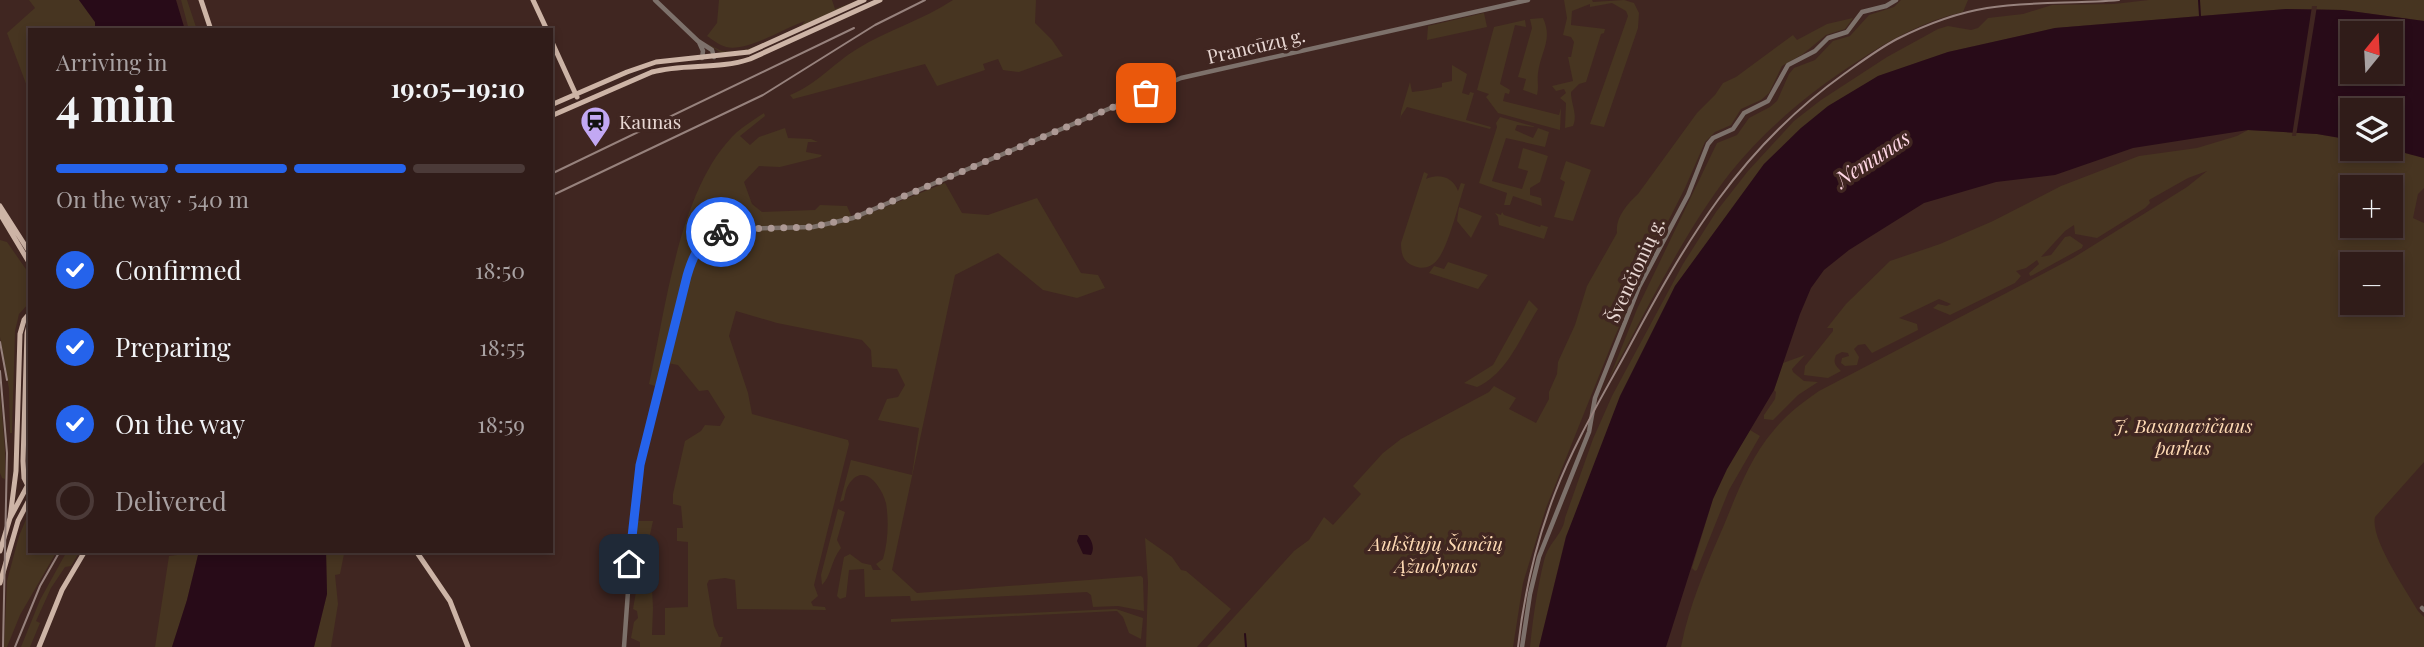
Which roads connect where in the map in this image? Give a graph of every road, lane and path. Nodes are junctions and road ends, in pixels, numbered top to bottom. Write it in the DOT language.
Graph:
graph roads {
  1 [pos="201,0"];
  2 [pos="533,0"];
  3 [pos="864,0"];
  4 [pos="880,0"];
  5 [pos="1528,0"];
  6 [pos="1896,0"];
  7 [pos="655,1"];
  8 [pos="210,28"];
  9 [pos="546,28"];
  10 [pos="698,41"];
  11 [pos="553,44"];
  12 [pos="714,57"];
  13 [pos="702,58"];
  14 [pos="715,66"];
  15 [pos="592,87"];
  16 [pos="575,94"];
  17 [pos="596,96"];
  18 [pos="580,103"];
  19 [pos="553,104"];
  20 [pos="553,115"];
  21 [pos="0,206"];
  22 [pos="0,214"];
  23 [pos="28,250"];
  24 [pos="28,261"];
  25 [pos="28,315"];
  26 [pos="28,329"];
  27 [pos="28,485"];
  28 [pos="28,486"];
  29 [pos="28,503"];
  30 [pos="10,517"];
  31 [pos="0,551"];
  32 [pos="84,553"];
  33 [pos="417,553"];
  34 [pos="0,583"];
  35 [pos="38,647"];
  36 [pos="468,647"];
  37 [pos="624,647"];
  38 [pos="1522,647"];
  1 -- 8 [label="main road"];
  2 -- 9 [label="main road"];
  3 -- 12 [label="main road"];
  4 -- 14 [label="main road"];
  5 -- 37 [label="street, Prancūzų g."];
  6 -- 38 [label="street, Švenčionių g."];
  7 -- 10 [label="street"];
  10 -- 12 [label="street"];
  10 -- 13 [label="street"];
  11 -- 16 [label="main road"];
  12 -- 13 [label="main road"];
  12 -- 14 [label="main road"];
  13 -- 15 [label="main road"];
  14 -- 17 [label="main road"];
  15 -- 16 [label="main road"];
  15 -- 17 [label="main road"];
  16 -- 18 [label="main road"];
  16 -- 19 [label="main road"];
  17 -- 18 [label="main road"];
  18 -- 20 [label="main road"];
  21 -- 23 [label="main road"];
  22 -- 24 [label="main road"];
  25 -- 30 [label="main road"];
  26 -- 28 [label="main road"];
  27 -- 30 [label="main road"];
  29 -- 34 [label="main road"];
  30 -- 31 [label="main road"];
  32 -- 35 [label="main road"];
  33 -- 36 [label="main road"];
}
